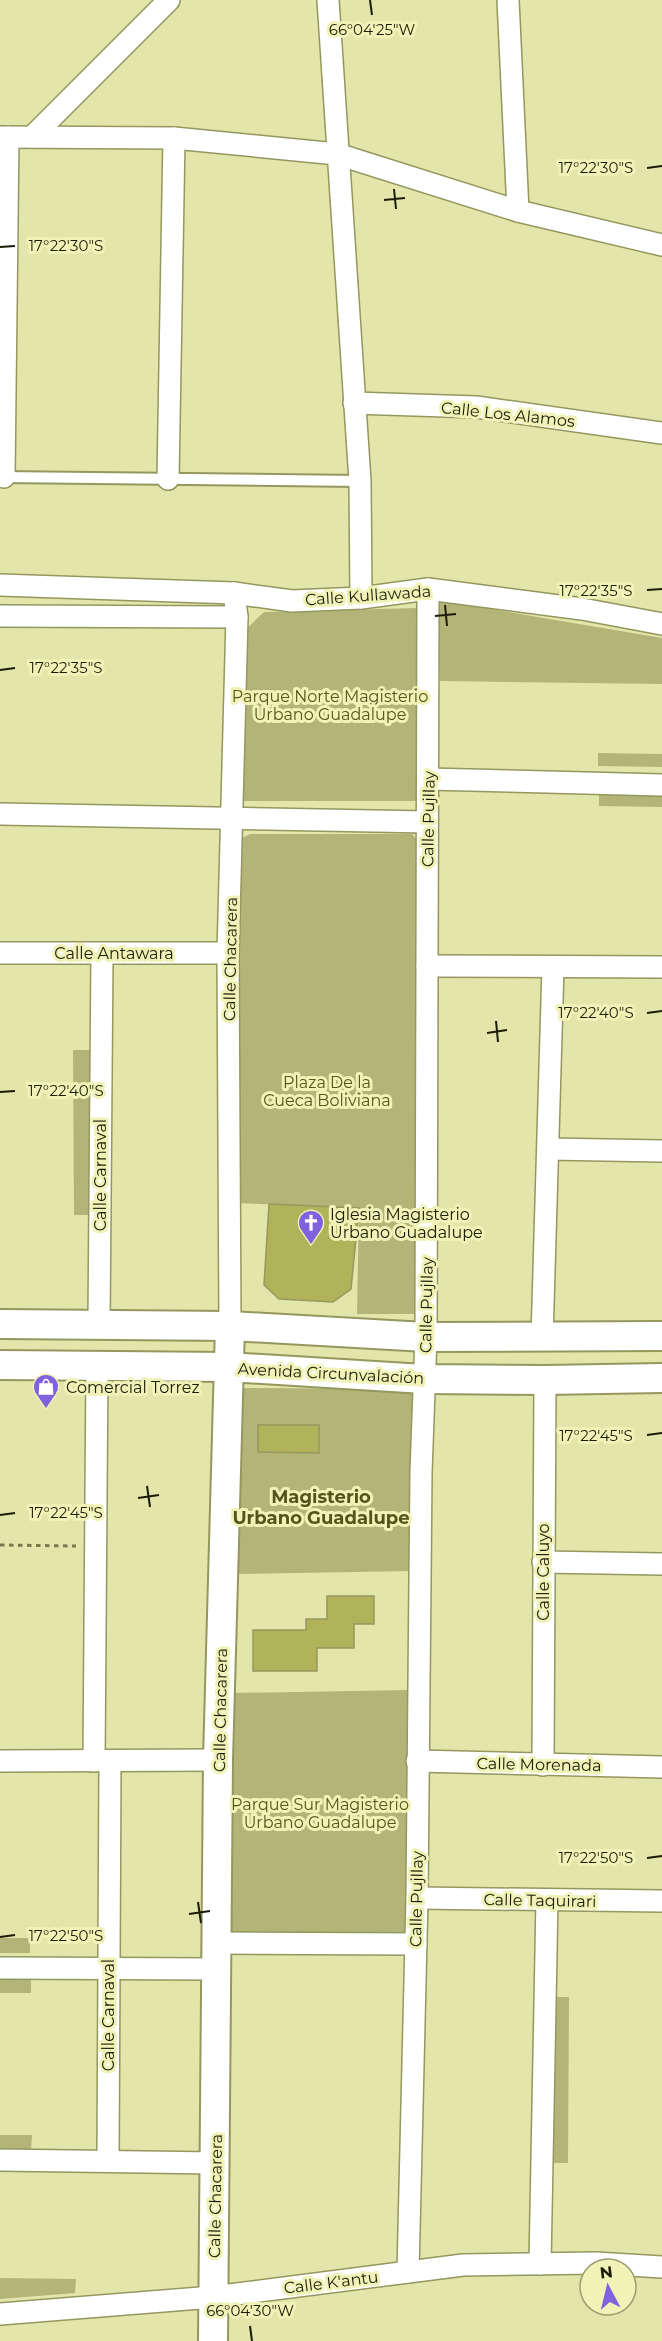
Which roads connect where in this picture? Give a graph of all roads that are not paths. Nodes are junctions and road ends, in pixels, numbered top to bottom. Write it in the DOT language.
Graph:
graph roads {
  1 [pos="169,0"];
  2 [pos="328,0"];
  3 [pos="508,0"];
  4 [pos="4,137"];
  5 [pos="32,137"];
  6 [pos="174,138"];
  7 [pos="337,154"];
  8 [pos="518,211"];
  9 [pos="662,245"];
  10 [pos="354,403"];
  11 [pos="662,433"];
  12 [pos="2,477"];
  13 [pos="168,479"];
  14 [pos="360,481"];
  15 [pos="0,585"];
  16 [pos="428,589"];
  17 [pos="234,593"];
  18 [pos="361,598"];
  19 [pos="0,616"];
  20 [pos="237,617"];
  21 [pos="662,624"];
  22 [pos="428,779"];
  23 [pos="662,785"];
  24 [pos="0,814"];
  25 [pos="233,819"];
  26 [pos="427,822"];
  27 [pos="0,953"];
  28 [pos="228,953"];
  29 [pos="102,954"];
  30 [pos="427,966"];
  31 [pos="553,967"];
  32 [pos="662,967"];
  33 [pos="548,1149"];
  34 [pos="662,1151"];
  35 [pos="0,1324"];
  36 [pos="99,1325"];
  37 [pos="230,1326"];
  38 [pos="662,1336"];
  39 [pos="426,1337"];
  40 [pos="542,1338"];
  41 [pos="0,1365"];
  42 [pos="97,1365"];
  43 [pos="229,1367"];
  44 [pos="424,1378"];
  45 [pos="662,1378"];
  46 [pos="545,1380"];
  47 [pos="543,1562"];
  48 [pos="662,1564"];
  49 [pos="218,1760"];
  50 [pos="0,1761"];
  51 [pos="102,1761"];
  52 [pos="417,1761"];
  53 [pos="543,1764"];
  54 [pos="662,1767"];
  55 [pos="417,1898"];
  56 [pos="547,1900"];
  57 [pos="662,1901"];
  58 [pos="416,1944"];
  59 [pos="217,1956"];
  60 [pos="0,1968"];
  61 [pos="108,1968"];
  62 [pos="0,2160"];
  63 [pos="108,2161"];
  64 [pos="216,2163"];
  65 [pos="540,2264"];
  66 [pos="662,2267"];
  67 [pos="408,2272"];
  68 [pos="213,2297"];
  69 [pos="0,2314"];
  70 [pos="213,2341"];
  1 -- 5 [label="street"];
  2 -- 7 [label="street"];
  3 -- 8 [label="street"];
  4 -- 5 [label="street"];
  4 -- 12 [label="street"];
  5 -- 6 [label="street"];
  6 -- 7 [label="street"];
  6 -- 13 [label="street"];
  7 -- 8 [label="street"];
  7 -- 10 [label="street"];
  8 -- 9 [label="street"];
  10 -- 11 [label="street, Calle Los Alamos"];
  10 -- 14 [label="street"];
  12 -- 13 [label="lane"];
  13 -- 14 [label="lane"];
  14 -- 18 [label="street"];
  15 -- 17 [label="street, Calle Kullawada"];
  16 -- 18 [label="street, Calle Kullawada"];
  16 -- 21 [label="street, Calle Kullawada"];
  16 -- 22 [label="street, Calle Pujllay"];
  17 -- 18 [label="street, Calle Kullawada"];
  17 -- 20 [label="street, Calle Chacarera"];
  19 -- 20 [label="street"];
  20 -- 25 [label="street, Calle Chacarera"];
  22 -- 23 [label="street"];
  22 -- 26 [label="street, Calle Pujllay"];
  24 -- 25 [label="street"];
  25 -- 26 [label="street"];
  25 -- 28 [label="street, Calle Chacarera"];
  26 -- 30 [label="street, Calle Pujllay"];
  27 -- 29 [label="street, Calle Antawara"];
  28 -- 29 [label="street, Calle Antawara"];
  28 -- 37 [label="street, Calle Chacarera"];
  29 -- 36 [label="street, Calle Carnaval"];
  30 -- 31 [label="street"];
  30 -- 39 [label="street, Calle Pujllay"];
  31 -- 32 [label="street"];
  31 -- 33 [label="street"];
  33 -- 34 [label="street"];
  33 -- 40 [label="street"];
  35 -- 36 [label="main road"];
  36 -- 37 [label="main road"];
  37 -- 39 [label="main road"];
  37 -- 43 [label="main road, Calle Chacarera"];
  38 -- 40 [label="main road"];
  39 -- 40 [label="main road"];
  39 -- 44 [label="street, Calle Pujllay"];
  41 -- 42 [label="main road, Avenida Circunvalación"];
  42 -- 43 [label="main road, Avenida Circunvalación"];
  42 -- 51 [label="street, Calle Carnaval"];
  43 -- 44 [label="main road, Avenida Circunvalación"];
  43 -- 49 [label="main road, Calle Chacarera"];
  44 -- 46 [label="main road, Avenida Circunvalación"];
  44 -- 52 [label="street, Calle Pujllay"];
  45 -- 46 [label="main road, Avenida Circunvalación"];
  46 -- 47 [label="street, Calle Caluyo"];
  47 -- 48 [label="street"];
  47 -- 53 [label="street, Calle Caluyo"];
  49 -- 51 [label="street"];
  49 -- 59 [label="main road, Calle Chacarera"];
  50 -- 51 [label="street"];
  51 -- 61 [label="street, Calle Carnaval"];
  52 -- 53 [label="street, Calle Morenada"];
  52 -- 55 [label="street, Calle Pujllay"];
  53 -- 54 [label="street, Calle Morenada"];
  55 -- 56 [label="street, Calle Taquirari"];
  55 -- 58 [label="street, Calle Pujllay"];
  56 -- 57 [label="street, Calle Taquirari"];
  56 -- 65 [label="street"];
  58 -- 59 [label="street"];
  58 -- 67 [label="street, Calle Pujllay"];
  59 -- 61 [label="street"];
  59 -- 64 [label="main road, Calle Chacarera"];
  60 -- 61 [label="street"];
  61 -- 63 [label="street, Calle Carnaval"];
  62 -- 63 [label="street"];
  63 -- 64 [label="street"];
  64 -- 68 [label="main road, Calle Chacarera"];
  65 -- 66 [label="street, Calle K'antu"];
  65 -- 67 [label="street, Calle K'antu"];
  67 -- 68 [label="street, Calle K'antu"];
  68 -- 69 [label="street, Calle K'antu"];
  68 -- 70 [label="main road, Calle Chacarera"];
}
